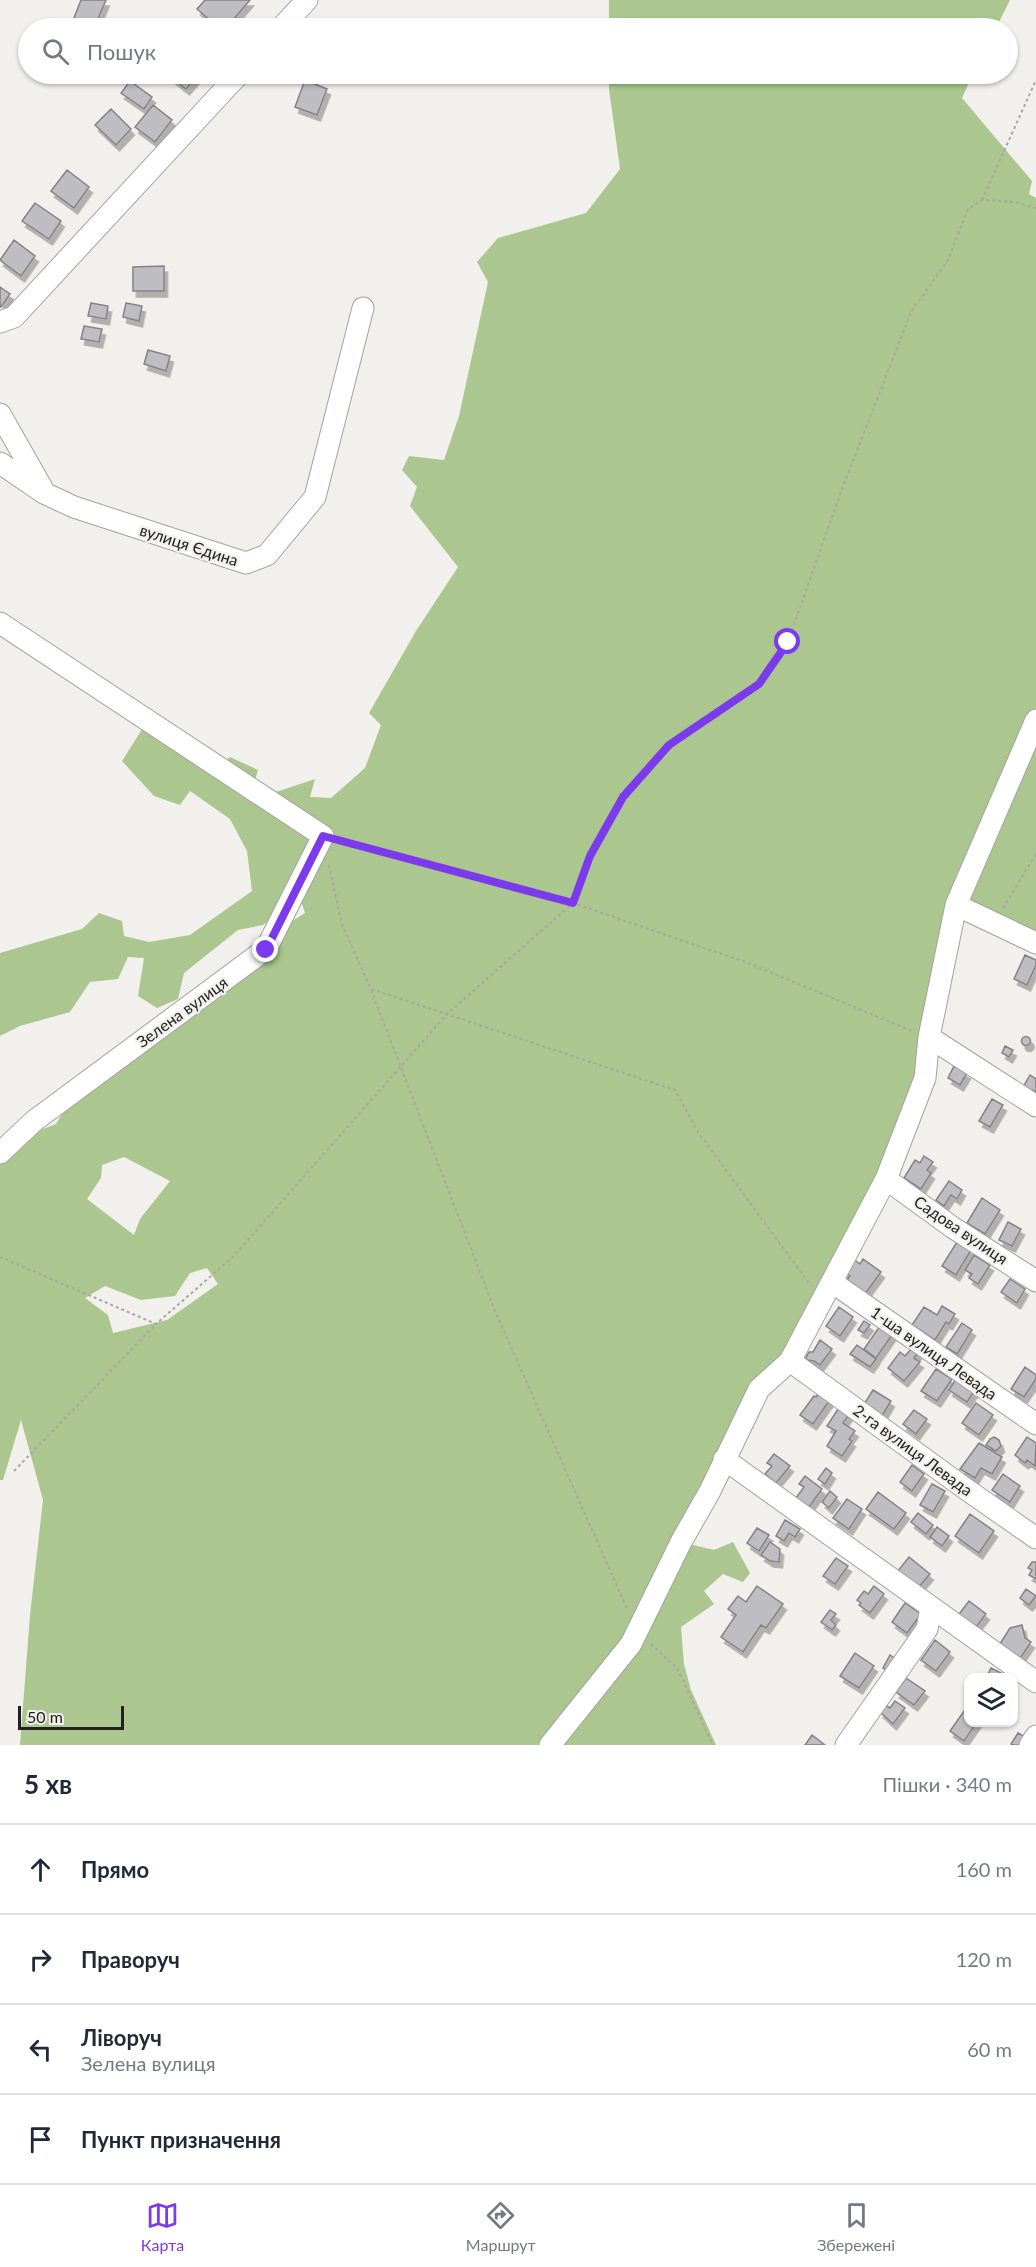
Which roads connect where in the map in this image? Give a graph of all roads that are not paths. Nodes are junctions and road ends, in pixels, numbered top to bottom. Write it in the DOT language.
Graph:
graph roads {
  1 [pos="307,0"];
  2 [pos="290,18"];
  3 [pos="230,84"];
  4 [pos="363,308"];
  5 [pos="0,322"];
  6 [pos="0,414"];
  7 [pos="0,463"];
  8 [pos="46,493"];
  9 [pos="0,623"];
  10 [pos="1036,720"];
  11 [pos="956,905"];
  12 [pos="1036,943"];
  13 [pos="929,1037"];
  14 [pos="1036,1106"];
  15 [pos="0,1153"];
  16 [pos="886,1179"];
  17 [pos="1036,1281"];
  18 [pos="826,1293"];
  19 [pos="790,1361"];
  20 [pos="1036,1424"];
  21 [pos="724,1459"];
  22 [pos="1036,1538"];
  23 [pos="931,1608"];
  24 [pos="1036,1682"];
  25 [pos="1036,1736"];
  26 [pos="550,1745"];
  27 [pos="846,1745"];
  28 [pos="1029,1745"];
  1 -- 2 [label="street"];
  3 -- 5 [label="street"];
  4 -- 8 [label="street, вулиця Єдина"];
  6 -- 8 [label="street"];
  7 -- 8 [label="street, вулиця Єдина"];
  9 -- 15 [label="street, Зелена вулиця"];
  10 -- 11 [label="street"];
  11 -- 12 [label="street"];
  11 -- 13 [label="street"];
  13 -- 14 [label="street"];
  13 -- 16 [label="street"];
  16 -- 17 [label="street, Садова вулиця"];
  16 -- 18 [label="street"];
  18 -- 19 [label="street"];
  18 -- 20 [label="street, 1-ша вулиця Левада"];
  19 -- 21 [label="street"];
  19 -- 22 [label="street, 2-га вулиця Левада"];
  21 -- 23 [label="street"];
  21 -- 26 [label="street"];
  23 -- 24 [label="street"];
  23 -- 27 [label="street"];
  25 -- 28 [label="street"];
}
